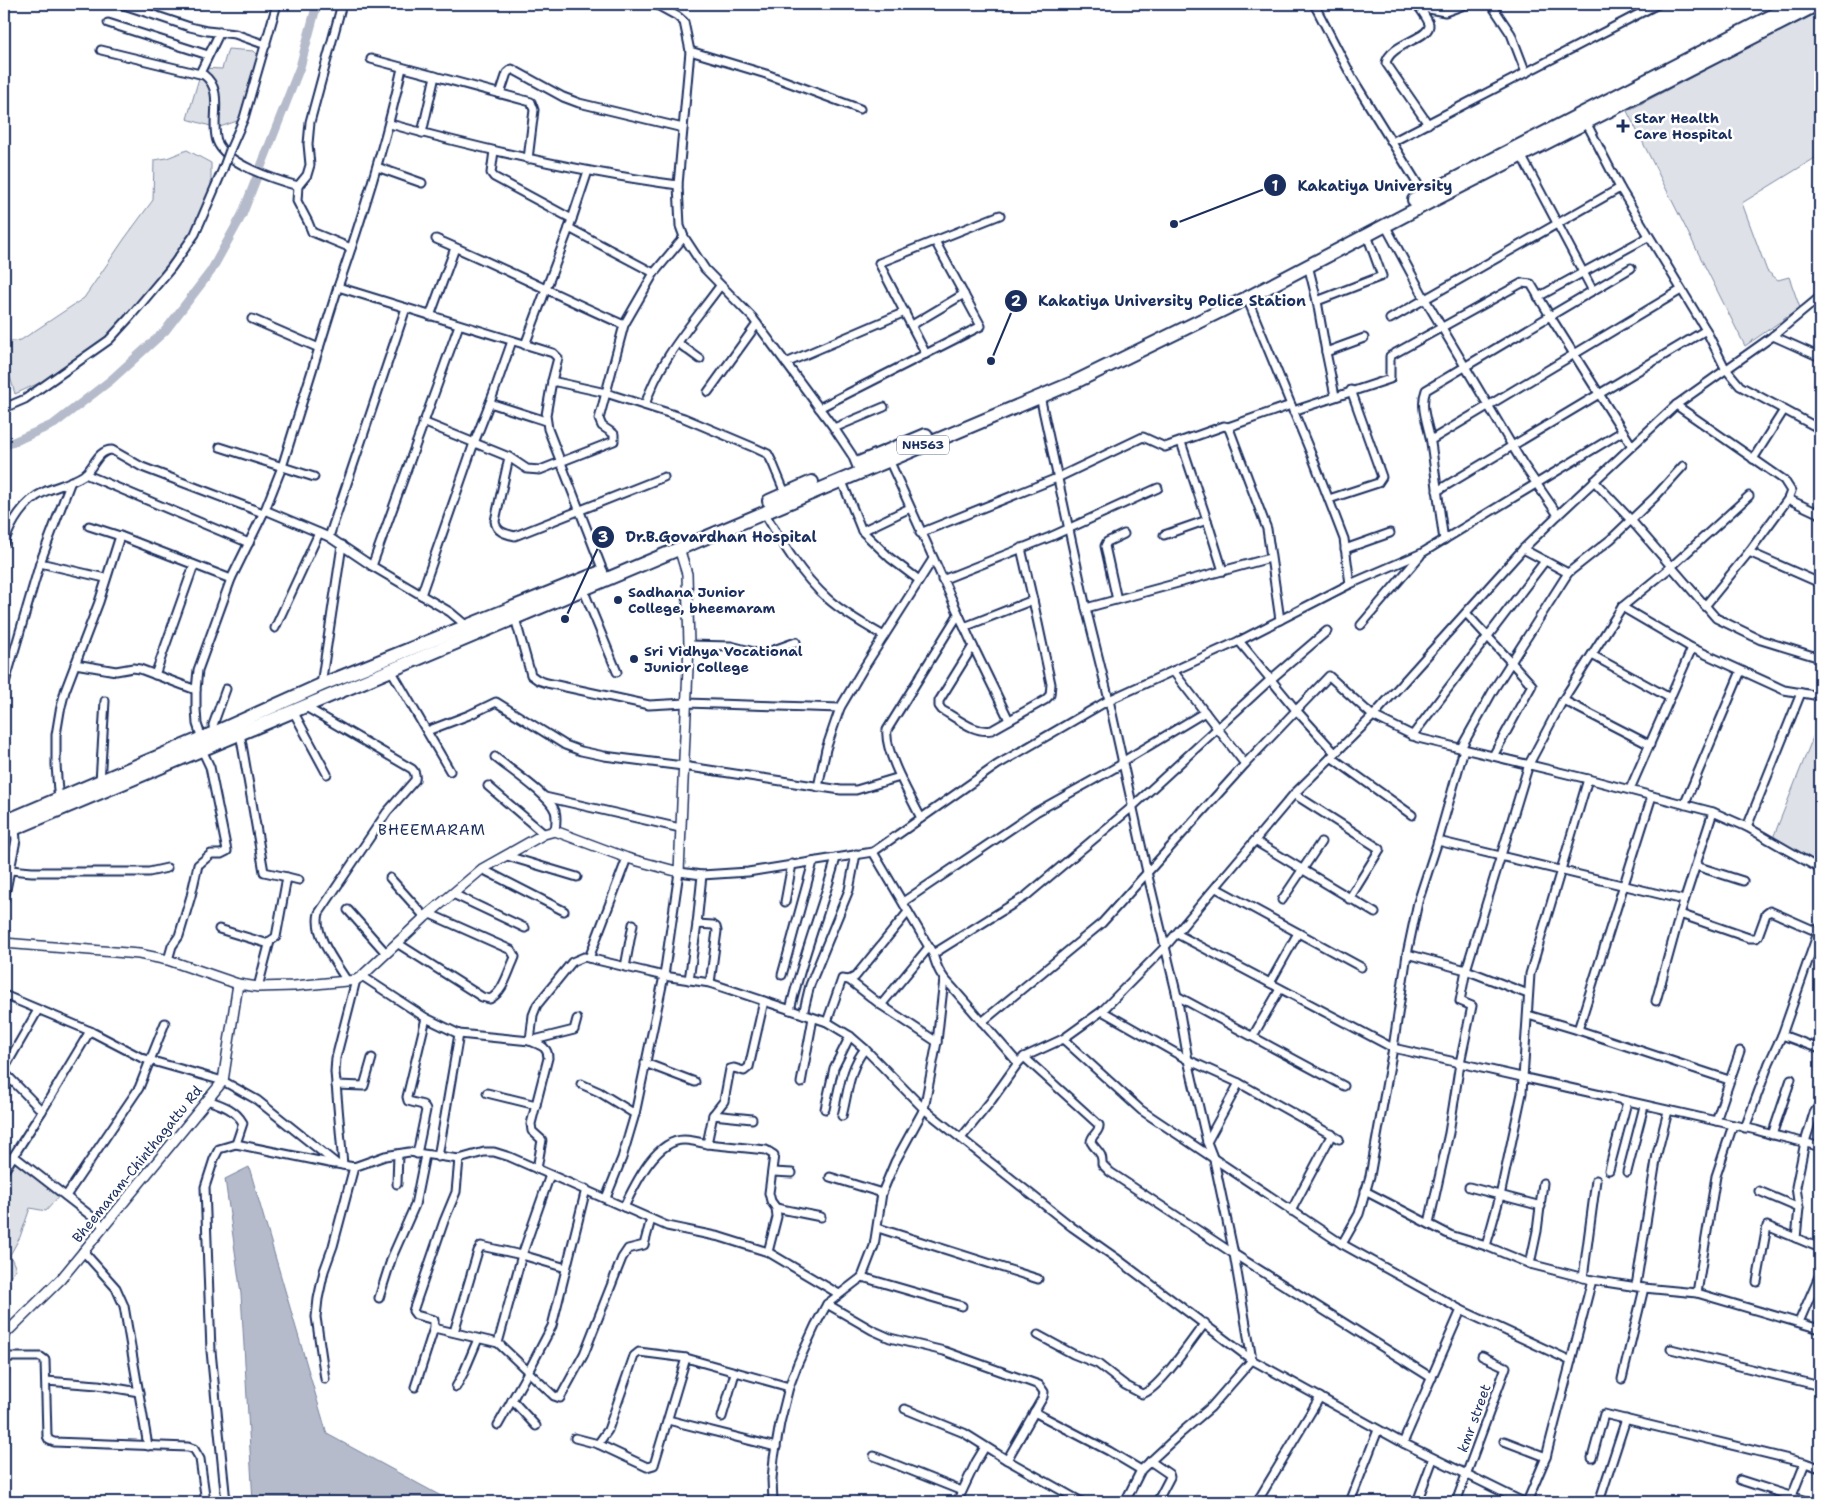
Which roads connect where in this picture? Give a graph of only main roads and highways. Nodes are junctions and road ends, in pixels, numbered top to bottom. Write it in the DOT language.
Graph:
graph roads {
  1 [pos="1795,4"];
  2 [pos="1818,4"];
  3 [pos="1426,199"];
  4 [pos="858,468"];
  5 [pos="470,630"];
  6 [pos="206,741"];
  7 [pos="7,828"];
  1 -- 3 [label="highway, NH563"];
  2 -- 3 [label="highway, NH563"];
  3 -- 4 [label="highway, NH563"];
  3 -- 4 [label="highway, NH563"];
  4 -- 5 [label="highway, NH563"];
  4 -- 5 [label="highway, NH563"];
  5 -- 6 [label="highway, NH563"];
  5 -- 6 [label="highway, NH563"];
  6 -- 7 [label="highway, NH563"];
  6 -- 7 [label="highway, NH563"];
}
